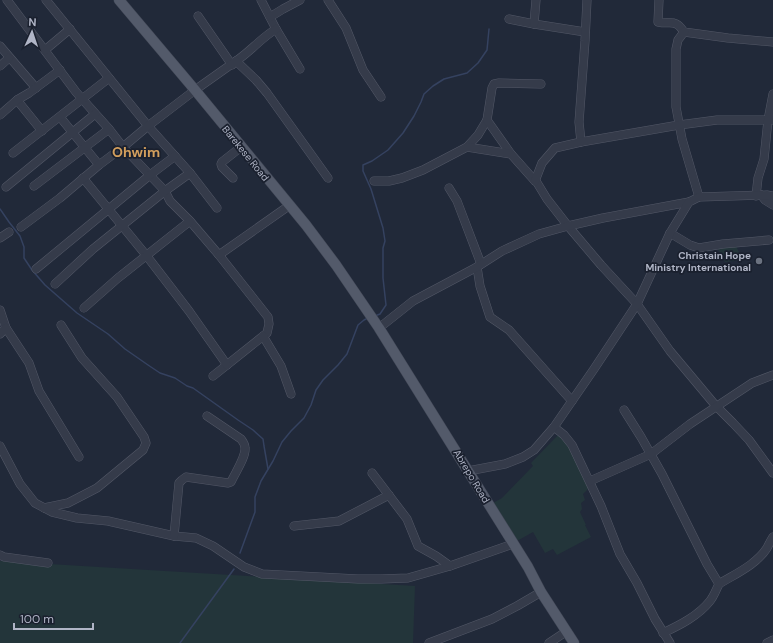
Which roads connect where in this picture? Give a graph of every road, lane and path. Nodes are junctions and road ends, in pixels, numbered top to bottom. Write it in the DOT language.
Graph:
graph roads {
  1 [pos="7,0"];
  2 [pos="46,0"];
  3 [pos="119,0"];
  4 [pos="261,0"];
  5 [pos="300,0"];
  6 [pos="329,0"];
  7 [pos="536,0"];
  8 [pos="586,0"];
  9 [pos="660,0"];
  10 [pos="198,16"];
  11 [pos="270,17"];
  12 [pos="509,19"];
  13 [pos="534,24"];
  14 [pos="70,29"];
  15 [pos="276,29"];
  16 [pos="585,32"];
  17 [pos="684,32"];
  18 [pos="773,42"];
  19 [pos="0,46"];
  20 [pos="45,50"];
  21 [pos="10,58"];
  22 [pos="234,63"];
  23 [pos="0,66"];
  24 [pos="300,69"];
  25 [pos="60,70"];
  26 [pos="109,78"];
  27 [pos="541,84"];
  28 [pos="36,88"];
  29 [pos="195,90"];
  30 [pos="773,94"];
  31 [pos="381,97"];
  32 [pos="82,99"];
  33 [pos="17,100"];
  34 [pos="96,114"];
  35 [pos="0,115"];
  36 [pos="60,117"];
  37 [pos="487,120"];
  38 [pos="771,120"];
  39 [pos="679,125"];
  40 [pos="148,126"];
  41 [pos="109,129"];
  42 [pos="42,131"];
  43 [pos="73,133"];
  44 [pos="581,142"];
  45 [pos="467,146"];
  46 [pos="86,147"];
  47 [pos="123,147"];
  48 [pos="241,147"];
  49 [pos="13,153"];
  50 [pos="511,154"];
  51 [pos="175,156"];
  52 [pos="99,165"];
  53 [pos="190,173"];
  54 [pos="150,176"];
  55 [pos="83,178"];
  56 [pos="233,178"];
  57 [pos="328,178"];
  58 [pos="374,181"];
  59 [pos="535,181"];
  60 [pos="34,186"];
  61 [pos="6,187"];
  62 [pos="449,188"];
  63 [pos="164,191"];
  64 [pos="759,196"];
  65 [pos="773,196"];
  66 [pos="699,197"];
  67 [pos="688,202"];
  68 [pos="773,205"];
  69 [pos="290,206"];
  70 [pos="218,208"];
  71 [pos="108,210"];
  72 [pos="190,221"];
  73 [pos="122,226"];
  74 [pos="568,226"];
  75 [pos="21,227"];
  76 [pos="9,232"];
  77 [pos="670,233"];
  78 [pos="0,238"];
  79 [pos="769,240"];
  80 [pos="146,255"];
  81 [pos="219,255"];
  82 [pos="480,266"];
  83 [pos="36,269"];
  84 [pos="55,284"];
  85 [pos="637,304"];
  86 [pos="84,308"];
  87 [pos="0,310"];
  88 [pos="367,311"];
  89 [pos="61,325"];
  90 [pos="377,325"];
  91 [pos="6,328"];
  92 [pos="0,334"];
  93 [pos="263,336"];
  94 [pos="227,365"];
  95 [pos="773,375"];
  96 [pos="213,376"];
  97 [pos="291,394"];
  98 [pos="572,401"];
  99 [pos="716,406"];
  100 [pos="624,410"];
  101 [pos="206,416"];
  102 [pos="554,427"];
  103 [pos="0,446"];
  104 [pos="651,454"];
  105 [pos="79,457"];
  106 [pos="468,470"];
  107 [pos="372,473"];
  108 [pos="773,473"];
  109 [pos="590,481"];
  110 [pos="389,495"];
  111 [pos="44,508"];
  112 [pos="294,526"];
  113 [pos="174,536"];
  114 [pos="773,537"];
  115 [pos="513,544"];
  116 [pos="0,555"];
  117 [pos="48,563"];
  118 [pos="450,566"];
  119 [pos="719,584"];
  120 [pos="541,592"];
  121 [pos="567,631"];
  122 [pos="664,633"];
  123 [pos="773,640"];
  124 [pos="429,643"];
  125 [pos="549,643"];
  126 [pos="574,643"];
  127 [pos="670,643"];
  128 [pos="767,643"];
  1 -- 20 [label="street"];
  2 -- 14 [label="street"];
  3 -- 29 [label="main road, Barekese Road"];
  4 -- 11 [label="street"];
  5 -- 11 [label="street"];
  6 -- 31 [label="street"];
  7 -- 13 [label="street"];
  8 -- 16 [label="street"];
  9 -- 17 [label="street"];
  10 -- 22 [label="street"];
  11 -- 15 [label="street"];
  12 -- 13 [label="street"];
  13 -- 16 [label="street"];
  14 -- 20 [label="street"];
  14 -- 26 [label="street"];
  15 -- 22 [label="street"];
  15 -- 24 [label="street"];
  16 -- 44 [label="street"];
  17 -- 18 [label="street"];
  17 -- 39 [label="street"];
  19 -- 21 [label="street"];
  20 -- 25 [label="street"];
  21 -- 23 [label="street"];
  21 -- 28 [label="street"];
  22 -- 29 [label="street"];
  22 -- 57 [label="street"];
  25 -- 28 [label="street"];
  25 -- 32 [label="street"];
  26 -- 32 [label="street"];
  26 -- 40 [label="street"];
  27 -- 37 [label="street"];
  28 -- 33 [label="street"];
  29 -- 40 [label="street"];
  29 -- 48 [label="main road, Barekese Road"];
  30 -- 38 [label="street"];
  32 -- 34 [label="street"];
  32 -- 36 [label="street"];
  33 -- 35 [label="street"];
  33 -- 42 [label="street"];
  34 -- 41 [label="street"];
  34 -- 43 [label="street"];
  36 -- 42 [label="street"];
  36 -- 43 [label="street"];
  37 -- 45 [label="street"];
  37 -- 50 [label="street"];
  38 -- 39 [label="street"];
  38 -- 64 [label="street"];
  39 -- 44 [label="street"];
  39 -- 66 [label="street"];
  40 -- 47 [label="street"];
  40 -- 51 [label="street"];
  41 -- 46 [label="street"];
  41 -- 47 [label="street"];
  42 -- 49 [label="street"];
  43 -- 46 [label="street"];
  43 -- 61 [label="street"];
  44 -- 59 [label="street"];
  45 -- 50 [label="street"];
  45 -- 58 [label="street"];
  46 -- 52 [label="street"];
  46 -- 60 [label="street"];
  47 -- 52 [label="street"];
  47 -- 54 [label="street"];
  48 -- 56 [label="street"];
  48 -- 69 [label="main road, Barekese Road"];
  50 -- 59 [label="street"];
  51 -- 53 [label="street"];
  51 -- 54 [label="street"];
  52 -- 55 [label="street"];
  53 -- 63 [label="street"];
  53 -- 70 [label="street"];
  54 -- 63 [label="street"];
  54 -- 71 [label="street"];
  55 -- 71 [label="street"];
  55 -- 75 [label="street"];
  59 -- 74 [label="street"];
  62 -- 82 [label="street"];
  63 -- 72 [label="street"];
  63 -- 73 [label="street"];
  64 -- 65 [label="street"];
  64 -- 66 [label="street"];
  64 -- 68 [label="street"];
  66 -- 67 [label="street"];
  67 -- 74 [label="street"];
  67 -- 77 [label="street"];
  69 -- 81 [label="street"];
  69 -- 88 [label="main road, Barekese Road"];
  71 -- 73 [label="street"];
  71 -- 83 [label="street"];
  72 -- 80 [label="street"];
  72 -- 81 [label="street"];
  73 -- 80 [label="street"];
  73 -- 84 [label="street"];
  74 -- 82 [label="street"];
  74 -- 85 [label="street"];
  76 -- 78 [label="street"];
  77 -- 79 [label="street"];
  77 -- 85 [label="street"];
  80 -- 86 [label="street"];
  80 -- 94 [label="street"];
  81 -- 93 [label="street"];
  82 -- 90 [label="street"];
  82 -- 98 [label="street"];
  85 -- 98 [label="street"];
  85 -- 99 [label="street"];
  87 -- 91 [label="street"];
  88 -- 90 [label="main road, Abrepo Road"];
  89 -- 111 [label="street"];
  90 -- 106 [label="main road, Abrepo Road"];
  91 -- 92 [label="street"];
  91 -- 105 [label="street"];
  93 -- 94 [label="street"];
  93 -- 97 [label="street"];
  94 -- 96 [label="street"];
  95 -- 99 [label="street"];
  98 -- 102 [label="street"];
  99 -- 104 [label="street"];
  99 -- 108 [label="street"];
  100 -- 104 [label="street"];
  101 -- 113 [label="street"];
  102 -- 106 [label="street"];
  102 -- 109 [label="street"];
  103 -- 111 [label="street"];
  104 -- 109 [label="street"];
  104 -- 119 [label="street"];
  106 -- 115 [label="main road, Abrepo Road"];
  107 -- 110 [label="street"];
  109 -- 122 [label="street"];
  110 -- 112 [label="street"];
  110 -- 118 [label="street"];
  111 -- 113 [label="street"];
  113 -- 118 [label="street"];
  114 -- 119 [label="street"];
  115 -- 118 [label="street"];
  115 -- 120 [label="main road, Abrepo Road"];
  116 -- 117 [label="street"];
  119 -- 122 [label="street"];
  120 -- 121 [label="main road, Abrepo Road"];
  120 -- 124 [label="street"];
  121 -- 125 [label="street"];
  121 -- 126 [label="main road, Abrepo Road"];
  122 -- 127 [label="street"];
  123 -- 128 [label="street"];
}
